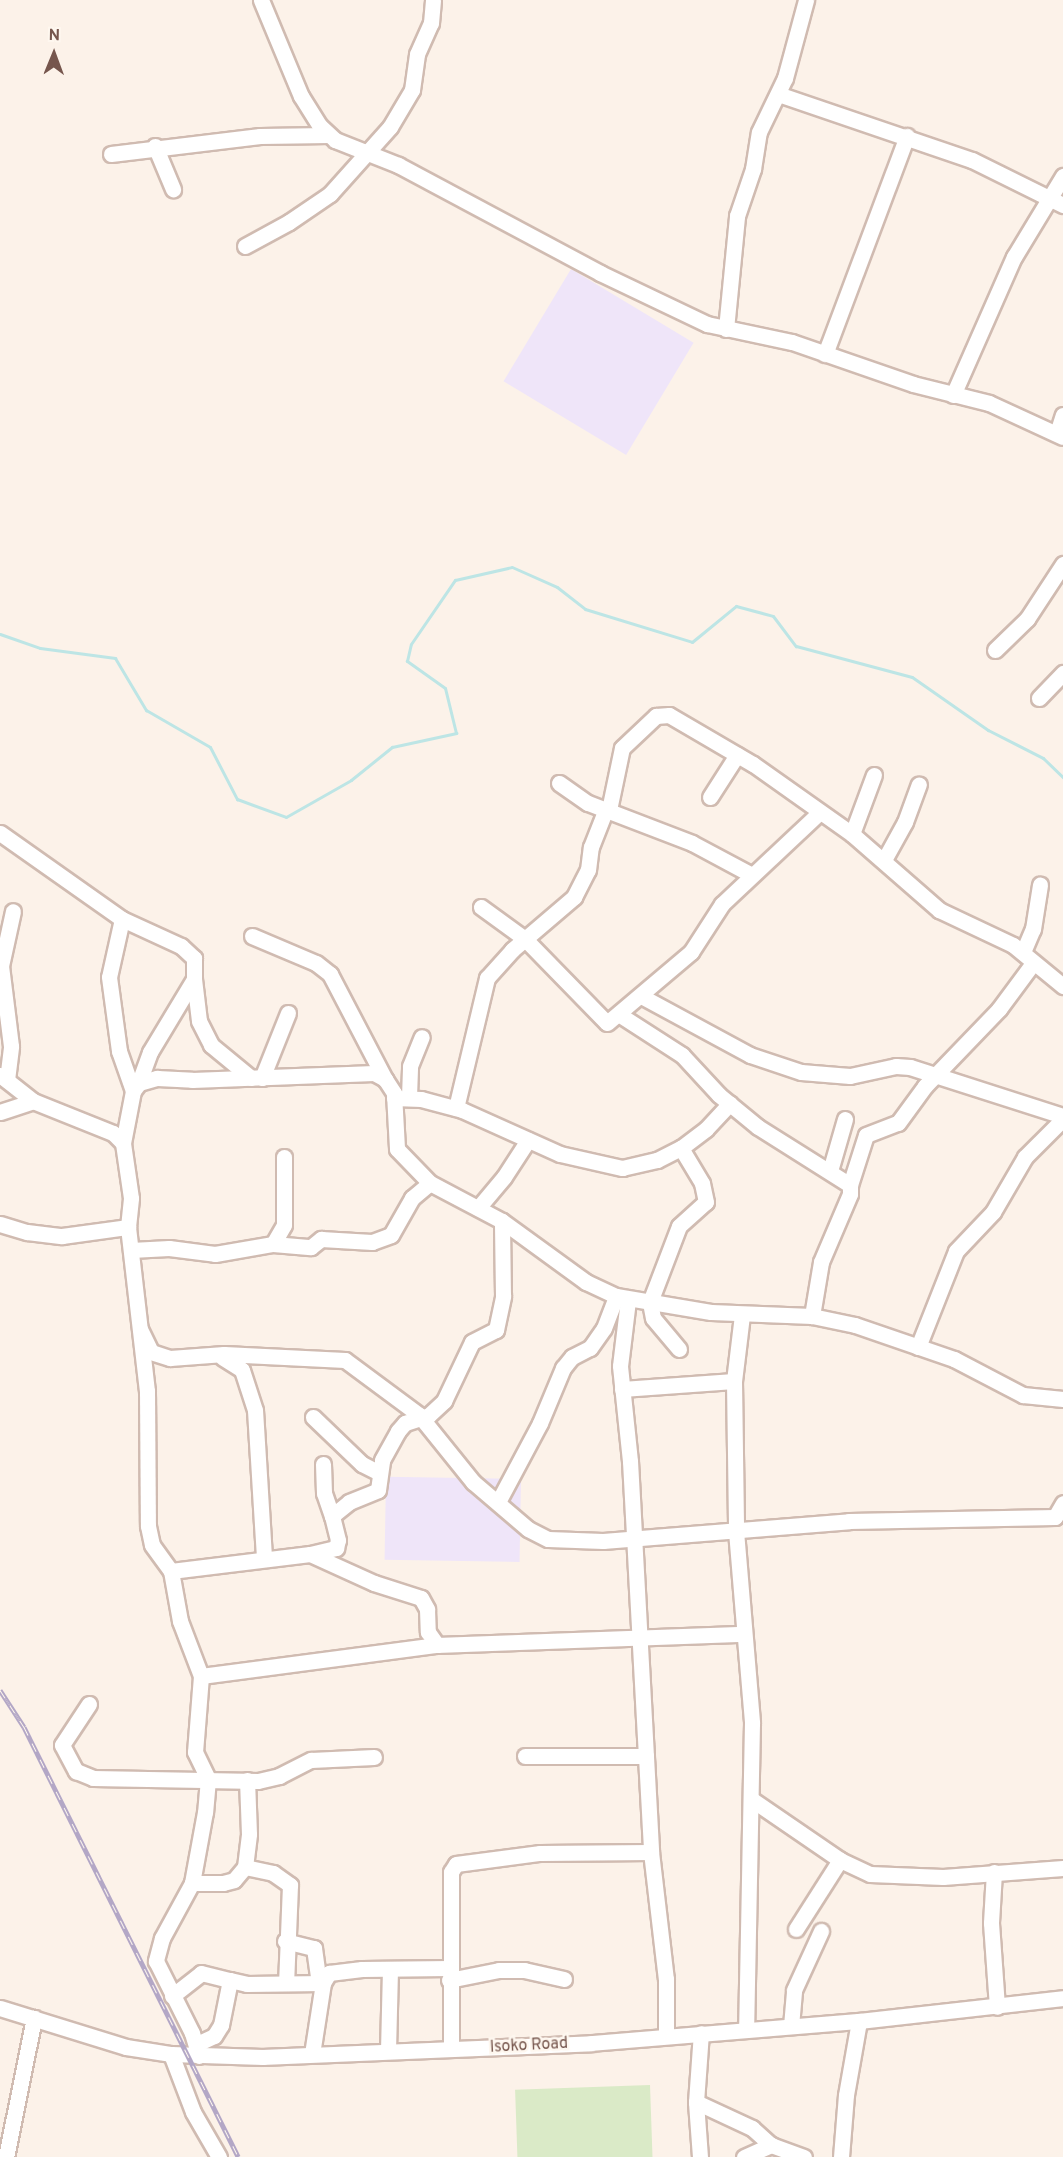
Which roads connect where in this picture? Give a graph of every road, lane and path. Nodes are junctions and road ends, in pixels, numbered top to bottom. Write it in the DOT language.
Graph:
graph roads {
  1 [pos="261,0"];
  2 [pos="433,0"];
  3 [pos="807,0"];
  4 [pos="778,94"];
  5 [pos="328,135"];
  6 [pos="908,136"];
  7 [pos="155,146"];
  8 [pos="369,152"];
  9 [pos="111,154"];
  10 [pos="1063,176"];
  11 [pos="172,189"];
  12 [pos="1057,202"];
  13 [pos="245,246"];
  14 [pos="726,329"];
  15 [pos="825,354"];
  16 [pos="953,395"];
  17 [pos="1063,415"];
  18 [pos="1060,435"];
  19 [pos="1063,564"];
  20 [pos="995,650"];
  21 [pos="1063,673"];
  22 [pos="1039,698"];
  23 [pos="737,755"];
  24 [pos="874,775"];
  25 [pos="559,783"];
  26 [pos="919,784"];
  27 [pos="710,797"];
  28 [pos="608,810"];
  29 [pos="820,812"];
  30 [pos="0,833"];
  31 [pos="852,834"];
  32 [pos="884,860"];
  33 [pos="750,874"];
  34 [pos="1040,885"];
  35 [pos="481,907"];
  36 [pos="13,911"];
  37 [pos="122,919"];
  38 [pos="252,936"];
  39 [pos="525,939"];
  40 [pos="1028,958"];
  41 [pos="194,979"];
  42 [pos="1063,986"];
  43 [pos="641,996"];
  44 [pos="288,1013"];
  45 [pos="620,1015"];
  46 [pos="422,1037"];
  47 [pos="935,1074"];
  48 [pos="3,1077"];
  49 [pos="256,1078"];
  50 [pos="386,1079"];
  51 [pos="136,1087"];
  52 [pos="402,1098"];
  53 [pos="33,1101"];
  54 [pos="730,1103"];
  55 [pos="456,1108"];
  56 [pos="0,1112"];
  57 [pos="1063,1117"];
  58 [pos="845,1119"];
  59 [pos="528,1140"];
  60 [pos="123,1143"];
  61 [pos="681,1148"];
  62 [pos="284,1157"];
  63 [pos="830,1171"];
  64 [pos="430,1183"];
  65 [pos="850,1185"];
  66 [pos="478,1208"];
  67 [pos="502,1221"];
  68 [pos="0,1224"];
  69 [pos="128,1227"];
  70 [pos="273,1244"];
  71 [pos="131,1250"];
  72 [pos="622,1298"];
  73 [pos="650,1302"];
  74 [pos="742,1315"];
  75 [pos="812,1316"];
  76 [pos="140,1329"];
  77 [pos="918,1347"];
  78 [pos="679,1350"];
  79 [pos="214,1356"];
  80 [pos="734,1381"];
  81 [pos="622,1389"];
  82 [pos="1063,1400"];
  83 [pos="419,1415"];
  84 [pos="313,1417"];
  85 [pos="323,1464"];
  86 [pos="381,1473"];
  87 [pos="498,1502"];
  88 [pos="1063,1503"];
  89 [pos="332,1516"];
  90 [pos="736,1531"];
  91 [pos="634,1538"];
  92 [pos="310,1554"];
  93 [pos="264,1558"];
  94 [pos="171,1571"];
  95 [pos="744,1634"];
  96 [pos="640,1638"];
  97 [pos="437,1645"];
  98 [pos="201,1676"];
  99 [pos="89,1704"];
  100 [pos="525,1756"];
  101 [pos="646,1756"];
  102 [pos="374,1757"];
  103 [pos="208,1779"];
  104 [pos="247,1780"];
  105 [pos="751,1799"];
  106 [pos="651,1852"];
  107 [pos="840,1860"];
  108 [pos="245,1867"];
  109 [pos="1063,1868"];
  110 [pos="994,1872"];
  111 [pos="192,1883"];
  112 [pos="796,1929"];
  113 [pos="821,1931"];
  114 [pos="285,1941"];
  115 [pos="390,1969"];
  116 [pos="449,1974"];
  117 [pos="564,1979"];
  118 [pos="230,1980"];
  119 [pos="286,1983"];
  120 [pos="321,1983"];
  121 [pos="172,1996"];
  122 [pos="1063,1998"];
  123 [pos="996,2007"];
  124 [pos="0,2008"];
  125 [pos="34,2018"];
  126 [pos="859,2021"];
  127 [pos="791,2026"];
  128 [pos="746,2029"];
  129 [pos="701,2033"];
  130 [pos="666,2036"];
  131 [pos="451,2049"];
  132 [pos="198,2050"];
  133 [pos="388,2051"];
  134 [pos="171,2054"];
  135 [pos="312,2054"];
  136 [pos="696,2102"];
  137 [pos="5,2127"];
  138 [pos="771,2145"];
  139 [pos="6,2157"];
  140 [pos="219,2157"];
  141 [pos="700,2157"];
  142 [pos="744,2157"];
  143 [pos="804,2157"];
  144 [pos="841,2157"];
  1 -- 5 [label="street"];
  2 -- 8 [label="street"];
  3 -- 4 [label="street"];
  4 -- 6 [label="street"];
  4 -- 14 [label="street"];
  5 -- 7 [label="street"];
  5 -- 8 [label="street"];
  6 -- 12 [label="street"];
  6 -- 15 [label="street"];
  7 -- 9 [label="street"];
  7 -- 11 [label="street"];
  8 -- 13 [label="street"];
  8 -- 14 [label="street"];
  10 -- 12 [label="street"];
  12 -- 16 [label="street"];
  14 -- 15 [label="street"];
  15 -- 16 [label="street"];
  16 -- 18 [label="street"];
  17 -- 18 [label="street"];
  19 -- 20 [label="street"];
  21 -- 22 [label="street"];
  23 -- 27 [label="street"];
  23 -- 28 [label="street"];
  23 -- 29 [label="street"];
  24 -- 31 [label="street"];
  25 -- 28 [label="street"];
  26 -- 32 [label="street"];
  28 -- 33 [label="street"];
  28 -- 39 [label="street"];
  29 -- 31 [label="street"];
  29 -- 33 [label="street"];
  30 -- 37 [label="street"];
  31 -- 32 [label="street"];
  32 -- 40 [label="street"];
  33 -- 43 [label="street"];
  34 -- 40 [label="street"];
  35 -- 39 [label="street"];
  36 -- 48 [label="street"];
  37 -- 41 [label="street"];
  37 -- 51 [label="street"];
  38 -- 50 [label="street"];
  39 -- 45 [label="street"];
  39 -- 55 [label="street"];
  40 -- 42 [label="street"];
  40 -- 47 [label="street"];
  41 -- 49 [label="street"];
  41 -- 51 [label="street"];
  43 -- 45 [label="street"];
  43 -- 47 [label="street"];
  44 -- 49 [label="street"];
  45 -- 54 [label="street"];
  46 -- 52 [label="street"];
  47 -- 57 [label="street"];
  47 -- 65 [label="street"];
  48 -- 53 [label="street"];
  49 -- 50 [label="street"];
  49 -- 51 [label="street"];
  50 -- 52 [label="street"];
  51 -- 60 [label="street"];
  52 -- 55 [label="street"];
  52 -- 64 [label="street"];
  53 -- 56 [label="street"];
  53 -- 60 [label="street"];
  54 -- 61 [label="street"];
  54 -- 63 [label="street"];
  55 -- 59 [label="street"];
  57 -- 77 [label="street"];
  58 -- 63 [label="street"];
  59 -- 61 [label="street"];
  59 -- 66 [label="street"];
  60 -- 69 [label="street"];
  61 -- 73 [label="street"];
  62 -- 70 [label="street"];
  63 -- 65 [label="street"];
  64 -- 66 [label="street"];
  64 -- 70 [label="street"];
  65 -- 75 [label="street"];
  66 -- 67 [label="street"];
  67 -- 72 [label="street"];
  67 -- 83 [label="street"];
  68 -- 69 [label="street"];
  69 -- 71 [label="street"];
  70 -- 71 [label="street"];
  71 -- 76 [label="street"];
  72 -- 73 [label="street"];
  72 -- 81 [label="street"];
  72 -- 87 [label="street"];
  73 -- 74 [label="street"];
  73 -- 78 [label="street"];
  74 -- 75 [label="street"];
  74 -- 80 [label="street"];
  75 -- 77 [label="street"];
  76 -- 79 [label="street"];
  76 -- 94 [label="street"];
  77 -- 82 [label="street"];
  79 -- 83 [label="street"];
  79 -- 93 [label="street"];
  80 -- 81 [label="street"];
  80 -- 90 [label="street"];
  81 -- 91 [label="street"];
  83 -- 86 [label="street"];
  83 -- 87 [label="street"];
  84 -- 86 [label="street"];
  85 -- 89 [label="street"];
  86 -- 89 [label="street"];
  87 -- 91 [label="street"];
  88 -- 90 [label="street"];
  89 -- 92 [label="street"];
  90 -- 91 [label="street"];
  90 -- 95 [label="street"];
  91 -- 96 [label="street"];
  92 -- 93 [label="street"];
  92 -- 97 [label="street"];
  93 -- 94 [label="street"];
  94 -- 98 [label="street"];
  95 -- 96 [label="street"];
  95 -- 105 [label="street"];
  96 -- 97 [label="street"];
  96 -- 101 [label="street"];
  97 -- 98 [label="street"];
  98 -- 103 [label="street"];
  99 -- 103 [label="street"];
  100 -- 101 [label="street"];
  101 -- 106 [label="street"];
  102 -- 104 [label="street"];
  103 -- 104 [label="street"];
  103 -- 111 [label="street"];
  104 -- 108 [label="street"];
  105 -- 107 [label="street"];
  105 -- 128 [label="street"];
  106 -- 116 [label="street"];
  106 -- 130 [label="street"];
  107 -- 110 [label="street"];
  107 -- 112 [label="street"];
  108 -- 111 [label="street"];
  108 -- 114 [label="street"];
  109 -- 110 [label="street"];
  110 -- 123 [label="street"];
  111 -- 121 [label="street"];
  113 -- 127 [label="street"];
  114 -- 119 [label="street"];
  114 -- 120 [label="street"];
  115 -- 116 [label="street"];
  115 -- 120 [label="street"];
  115 -- 133 [label="street"];
  116 -- 117 [label="street"];
  116 -- 131 [label="street"];
  118 -- 119 [label="street"];
  118 -- 121 [label="street"];
  118 -- 132 [label="street"];
  119 -- 120 [label="street"];
  120 -- 135 [label="street"];
  121 -- 132 [label="street"];
  122 -- 123 [label="street, Isoko Road"];
  123 -- 126 [label="street, Isoko Road"];
  124 -- 125 [label="street, Isoko Road"];
  125 -- 134 [label="street, Isoko Road"];
  125 -- 137 [label="street"];
  126 -- 127 [label="street, Isoko Road"];
  126 -- 144 [label="street"];
  127 -- 128 [label="street, Isoko Road"];
  128 -- 129 [label="street, Isoko Road"];
  129 -- 130 [label="street, Isoko Road"];
  129 -- 136 [label="street"];
  130 -- 131 [label="street, Isoko Road"];
  131 -- 133 [label="street, Isoko Road"];
  132 -- 134 [label="street, Isoko Road"];
  132 -- 135 [label="street, Isoko Road"];
  133 -- 135 [label="street, Isoko Road"];
  134 -- 140 [label="street"];
  136 -- 138 [label="street"];
  136 -- 141 [label="street"];
  137 -- 139 [label="street"];
  138 -- 142 [label="street"];
  138 -- 143 [label="street"];
}
